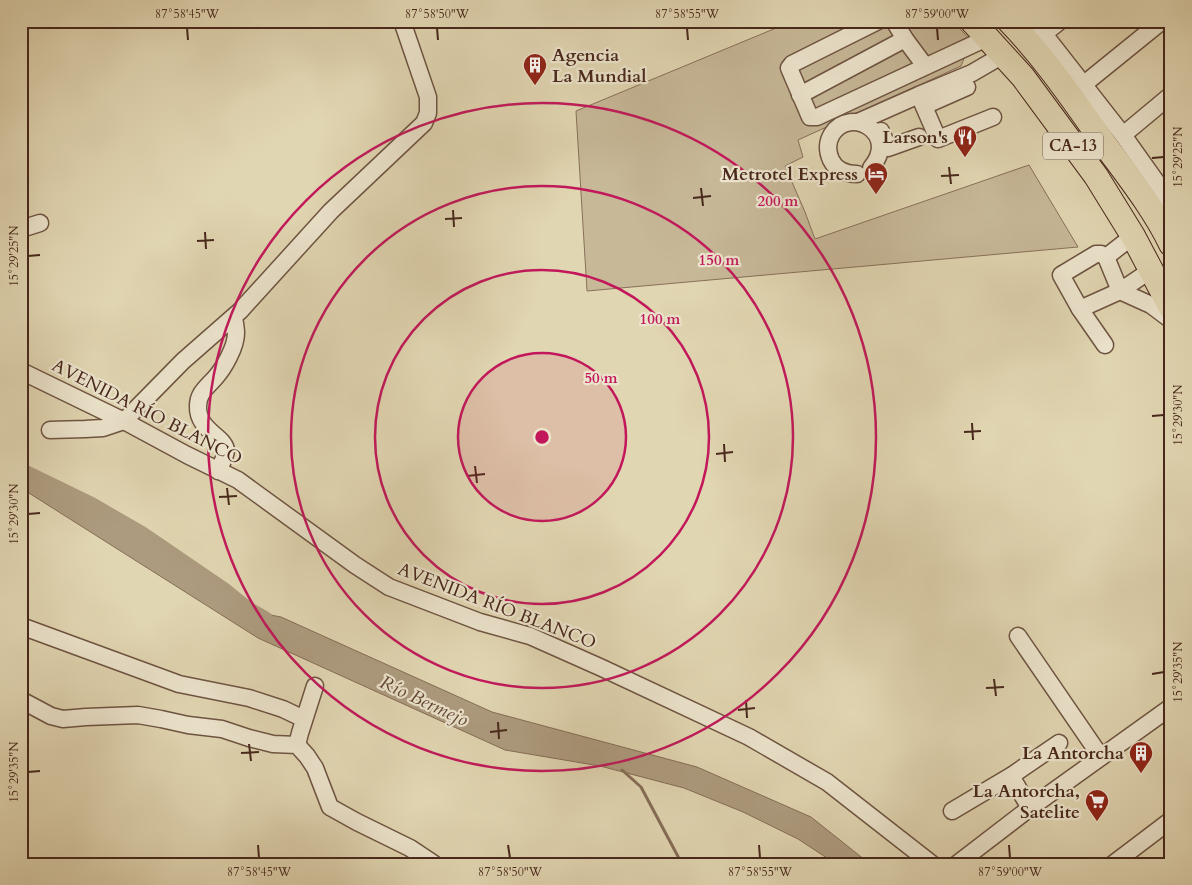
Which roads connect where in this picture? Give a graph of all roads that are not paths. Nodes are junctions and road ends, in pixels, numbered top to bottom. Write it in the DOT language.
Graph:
graph roads {
  1 [pos="402,21"];
  2 [pos="878,21"];
  3 [pos="894,21"];
  4 [pos="1009,21"];
  5 [pos="1031,21"];
  6 [pos="1060,21"];
  7 [pos="1162,21"];
  8 [pos="980,29"];
  9 [pos="1044,34"];
  10 [pos="905,39"];
  11 [pos="1003,55"];
  12 [pos="926,66"];
  13 [pos="1083,85"];
  14 [pos="967,87"];
  15 [pos="800,95"];
  16 [pos="1171,95"];
  17 [pos="921,100"];
  18 [pos="874,116"];
  19 [pos="994,117"];
  20 [pos="858,122"];
  21 [pos="1123,135"];
  22 [pos="919,137"];
  23 [pos="1165,182"];
  24 [pos="1171,207"];
  25 [pos="40,223"];
  26 [pos="21,228"];
  27 [pos="1133,236"];
  28 [pos="1169,239"];
  29 [pos="1106,257"];
  30 [pos="1151,270"];
  31 [pos="1120,290"];
  32 [pos="1171,308"];
  33 [pos="1080,309"];
  34 [pos="234,318"];
  35 [pos="1171,320"];
  36 [pos="1105,345"];
  37 [pos="21,370"];
  38 [pos="124,421"];
  39 [pos="50,430"];
  40 [pos="218,471"];
  41 [pos="21,626"];
  42 [pos="1018,636"];
  43 [pos="315,686"];
  44 [pos="21,700"];
  45 [pos="1171,707"];
  46 [pos="304,719"];
  47 [pos="1059,743"];
  48 [pos="297,745"];
  49 [pos="1101,757"];
  50 [pos="1011,776"];
  51 [pos="1030,808"];
  52 [pos="952,811"];
  53 [pos="1171,820"];
  54 [pos="434,864"];
  55 [pos="932,864"];
  56 [pos="957,864"];
  57 [pos="1113,864"];
  1 -- 34 [label="street"];
  2 -- 15 [label="street"];
  3 -- 10 [label="street"];
  4 -- 28 [label="highway, CA-13"];
  5 -- 9 [label="street"];
  6 -- 9 [label="street"];
  7 -- 13 [label="street"];
  8 -- 11 [label="highway, CA-13"];
  8 -- 12 [label="street"];
  9 -- 13 [label="street"];
  10 -- 12 [label="street"];
  10 -- 15 [label="street"];
  11 -- 17 [label="street"];
  11 -- 27 [label="highway, CA-13"];
  12 -- 15 [label="street"];
  13 -- 21 [label="street"];
  14 -- 17 [label="street"];
  16 -- 21 [label="street"];
  17 -- 18 [label="street"];
  17 -- 19 [label="street"];
  18 -- 20 [label="street"];
  18 -- 22 [label="street"];
  20 -- 20 [label="street"];
  21 -- 23 [label="street"];
  23 -- 24 [label="street"];
  25 -- 26 [label="street"];
  27 -- 29 [label="street"];
  27 -- 30 [label="highway, CA-13"];
  29 -- 31 [label="street"];
  29 -- 33 [label="street"];
  30 -- 31 [label="street"];
  30 -- 32 [label="highway, CA-13"];
  31 -- 33 [label="street"];
  31 -- 35 [label="street"];
  33 -- 36 [label="street"];
  34 -- 38 [label="street"];
  34 -- 40 [label="street"];
  37 -- 38 [label="street, AVENIDA RÍO BLANCO"];
  38 -- 39 [label="street"];
  38 -- 40 [label="street, AVENIDA RÍO BLANCO"];
  40 -- 55 [label="street, AVENIDA RÍO BLANCO"];
  41 -- 46 [label="street"];
  42 -- 49 [label="street"];
  43 -- 46 [label="street"];
  44 -- 48 [label="street"];
  45 -- 49 [label="street"];
  46 -- 48 [label="street"];
  47 -- 50 [label="street"];
  48 -- 54 [label="street"];
  49 -- 51 [label="street"];
  50 -- 51 [label="street"];
  50 -- 52 [label="street"];
  51 -- 56 [label="street"];
  53 -- 57 [label="street"];
}
